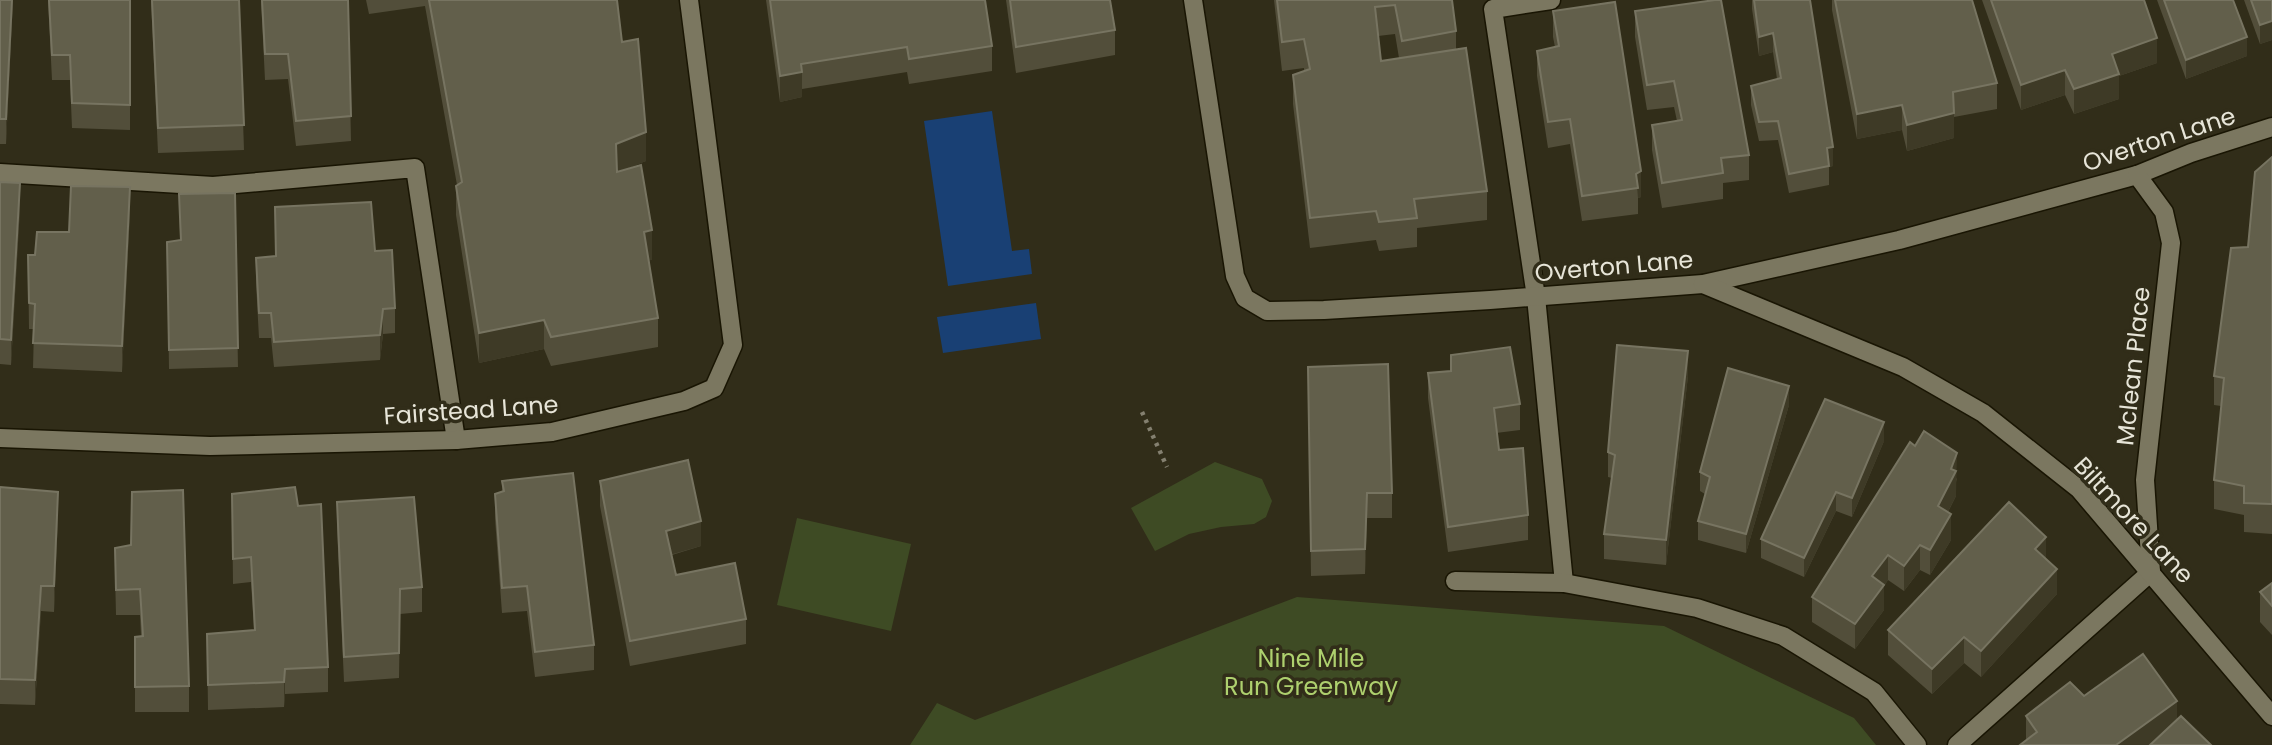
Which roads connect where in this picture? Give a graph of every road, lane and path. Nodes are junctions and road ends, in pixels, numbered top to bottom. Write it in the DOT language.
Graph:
graph roads {
  1 [pos="689,0"];
  2 [pos="1193,0"];
  3 [pos="1551,0"];
  4 [pos="2272,127"];
  5 [pos="0,173"];
  6 [pos="2137,175"];
  7 [pos="1703,284"];
  8 [pos="1536,297"];
  9 [pos="1142,412"];
  10 [pos="0,438"];
  11 [pos="456,440"];
  12 [pos="1167,467"];
  13 [pos="2151,572"];
  14 [pos="1455,581"];
  15 [pos="1564,583"];
  16 [pos="2272,716"];
  17 [pos="1917,745"];
  18 [pos="1957,745"];
  1 -- 11 [label="street, Fairstead Lane"];
  2 -- 8 [label="street, Overton Lane"];
  3 -- 8 [label="street"];
  4 -- 6 [label="street, Overton Lane"];
  5 -- 11 [label="street"];
  6 -- 7 [label="street, Overton Lane"];
  6 -- 13 [label="street, Mclean Place"];
  7 -- 8 [label="street, Overton Lane"];
  7 -- 13 [label="street, Biltmore Lane"];
  8 -- 15 [label="street"];
  9 -- 12 [label="path"];
  10 -- 11 [label="street, Fairstead Lane"];
  13 -- 16 [label="street, Biltmore Lane"];
  13 -- 18 [label="street"];
  14 -- 15 [label="street"];
  15 -- 17 [label="street"];
}
